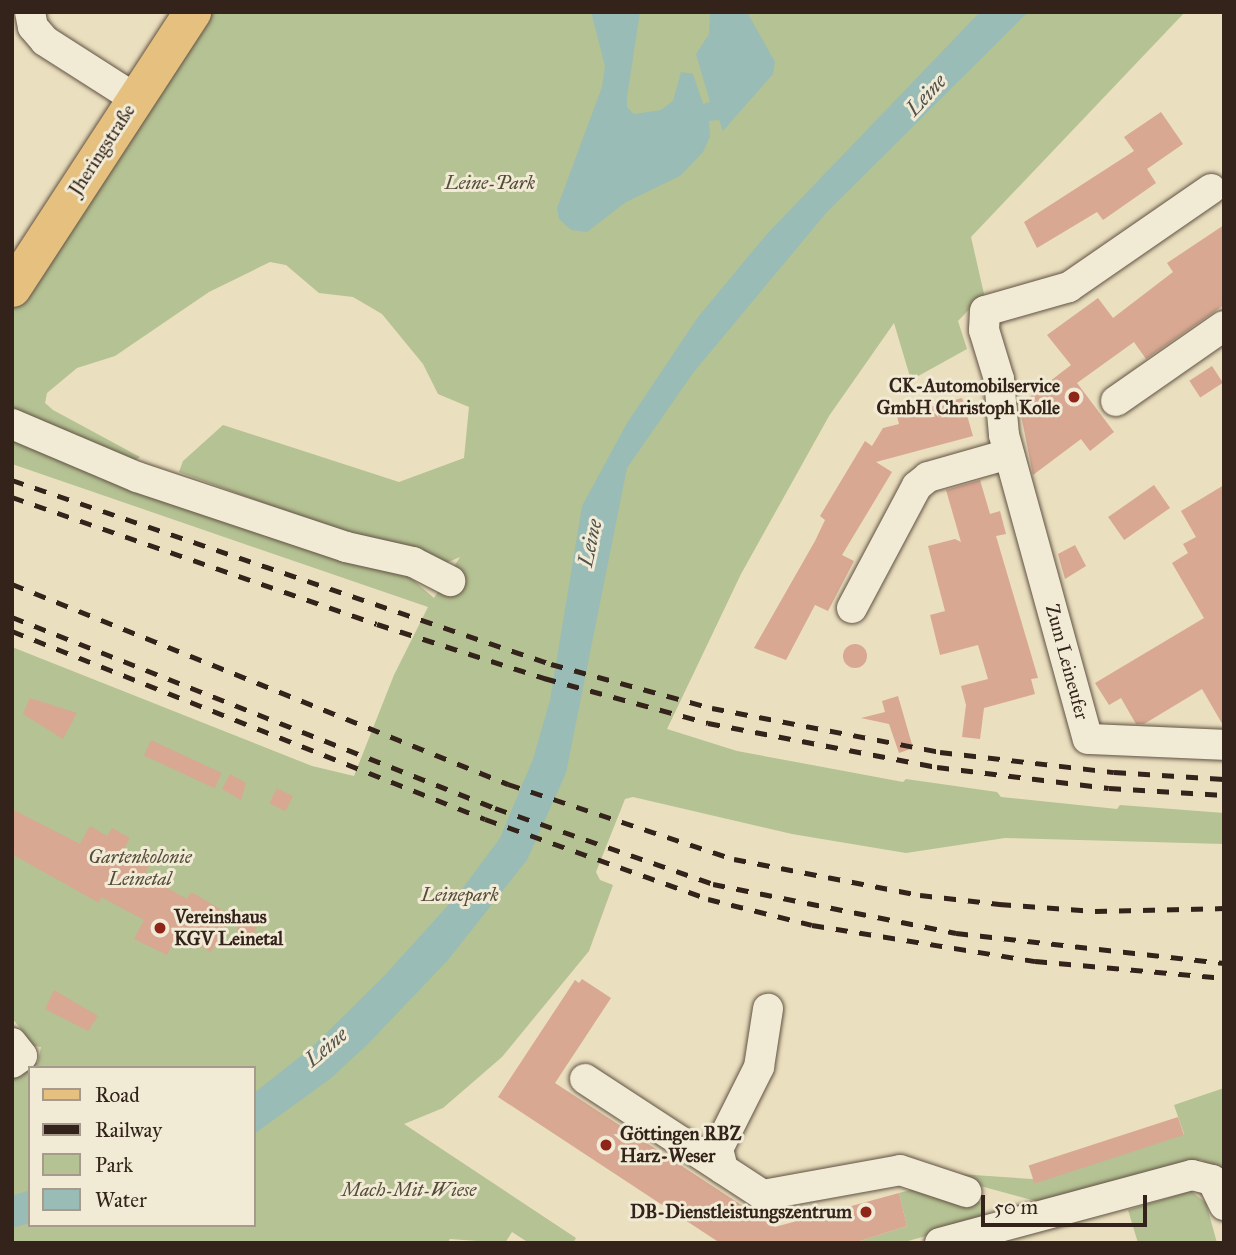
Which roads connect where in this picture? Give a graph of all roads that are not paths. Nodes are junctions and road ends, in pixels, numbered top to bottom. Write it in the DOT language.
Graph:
graph roads {
  1 [pos="30,12"];
  2 [pos="192,12"];
  3 [pos="136,99"];
  4 [pos="1211,189"];
  5 [pos="12,288"];
  6 [pos="1224,326"];
  7 [pos="1116,401"];
  8 [pos="12,424"];
  9 [pos="1009,454"];
  10 [pos="450,581"];
  11 [pos="852,608"];
  12 [pos="1224,745"];
  13 [pos="768,1009"];
  14 [pos="585,1079"];
  15 [pos="723,1169"];
  16 [pos="966,1192"];
  17 [pos="1224,1205"];
  18 [pos="940,1243"];
  1 -- 3 [label="street"];
  2 -- 3 [label="main road, Jheringstraße"];
  3 -- 5 [label="main road, Jheringstraße"];
  4 -- 9 [label="street, Zum Leineufer"];
  6 -- 7 [label="street"];
  8 -- 10 [label="street"];
  9 -- 11 [label="street"];
  9 -- 12 [label="street, Zum Leineufer"];
  13 -- 15 [label="street"];
  14 -- 15 [label="street"];
  15 -- 16 [label="street"];
  17 -- 18 [label="street"];
}
